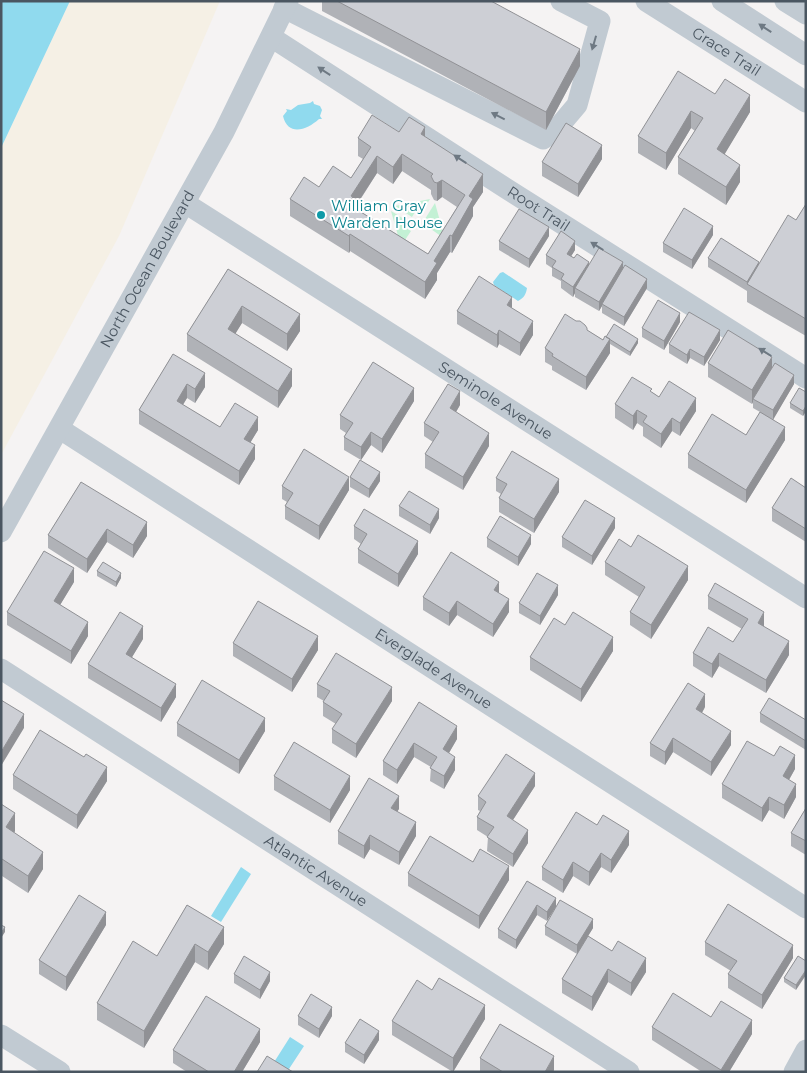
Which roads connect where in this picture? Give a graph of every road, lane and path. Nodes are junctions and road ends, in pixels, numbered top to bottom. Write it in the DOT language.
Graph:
graph roads {
  1 [pos="561,1"];
  2 [pos="646,1"];
  3 [pos="722,1"];
  4 [pos="785,1"];
  5 [pos="286,5"];
  6 [pos="806,14"];
  7 [pos="271,37"];
  8 [pos="806,55"];
  9 [pos="806,102"];
  10 [pos="185,203"];
  11 [pos="806,378"];
  12 [pos="60,430"];
  13 [pos="1,532"];
  14 [pos="806,598"];
  15 [pos="1,670"];
  16 [pos="806,908"];
  17 [pos="1,1035"];
  18 [pos="806,1050"];
  19 [pos="60,1072"];
  20 [pos="630,1072"];
  21 [pos="794,1072"];
  1 -- 5 [label="street, one-way"];
  2 -- 9 [label="street, Grace Trail"];
  8 -- 3 [label="street, one-way"];
  4 -- 6 [label="street"];
  5 -- 7 [label="street, North Ocean Boulevard"];
  7 -- 10 [label="street, North Ocean Boulevard"];
  11 -- 7 [label="street, Root Trail, one-way"];
  10 -- 12 [label="street, North Ocean Boulevard"];
  10 -- 14 [label="street, Seminole Avenue"];
  12 -- 13 [label="street, North Ocean Boulevard"];
  12 -- 16 [label="street, Everglade Avenue"];
  15 -- 20 [label="street, Atlantic Avenue"];
  17 -- 19 [label="street"];
  18 -- 21 [label="street"];
}
